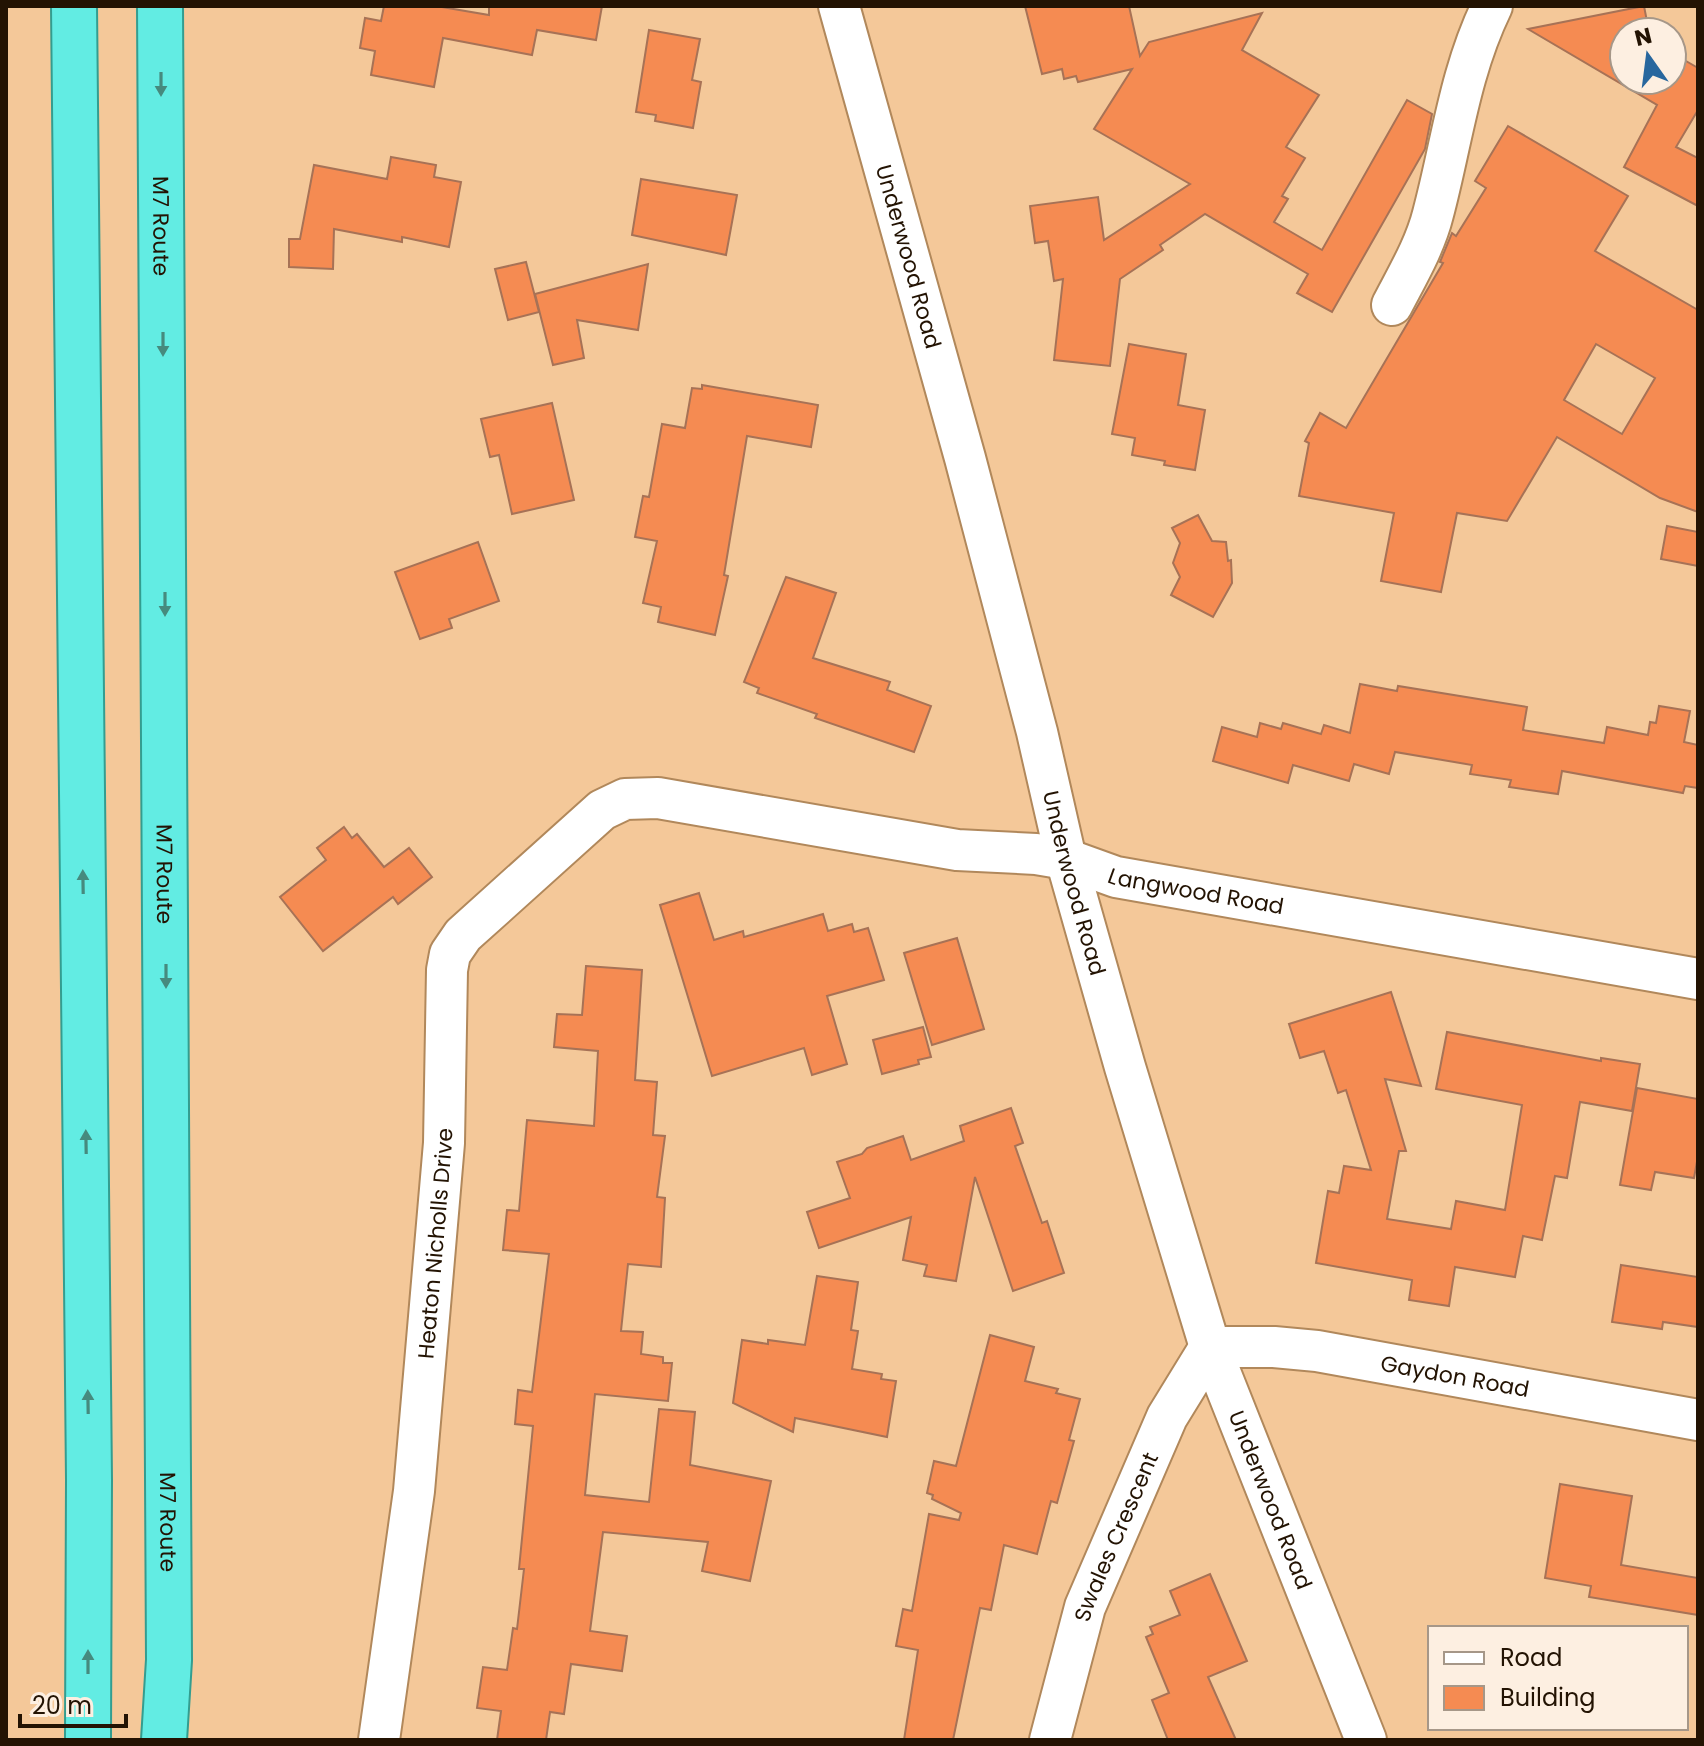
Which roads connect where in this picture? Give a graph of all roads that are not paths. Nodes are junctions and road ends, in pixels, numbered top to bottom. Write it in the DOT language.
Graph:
graph roads {
  1 [pos="74,6"];
  2 [pos="160,6"];
  3 [pos="839,6"];
  4 [pos="1489,11"];
  5 [pos="1392,305"];
  6 [pos="602,810"];
  7 [pos="1066,859"];
  8 [pos="1698,979"];
  9 [pos="1210,1347"];
  10 [pos="1698,1420"];
  11 [pos="88,1740"];
  12 [pos="164,1740"];
  13 [pos="379,1740"];
  14 [pos="1050,1740"];
  15 [pos="1366,1740"];
  11 -- 1 [label="highway, one-way"];
  2 -- 12 [label="highway, M7 Route, one-way"];
  3 -- 7 [label="street, Underwood Road"];
  4 -- 5 [label="street"];
  6 -- 7 [label="street, Langwood Road"];
  6 -- 13 [label="street, Heaton Nicholls Drive"];
  7 -- 8 [label="street, Langwood Road"];
  7 -- 9 [label="street, Underwood Road"];
  9 -- 10 [label="street, Gaydon Road"];
  9 -- 14 [label="street, Swales Crescent"];
  9 -- 15 [label="street, Underwood Road"];
}
